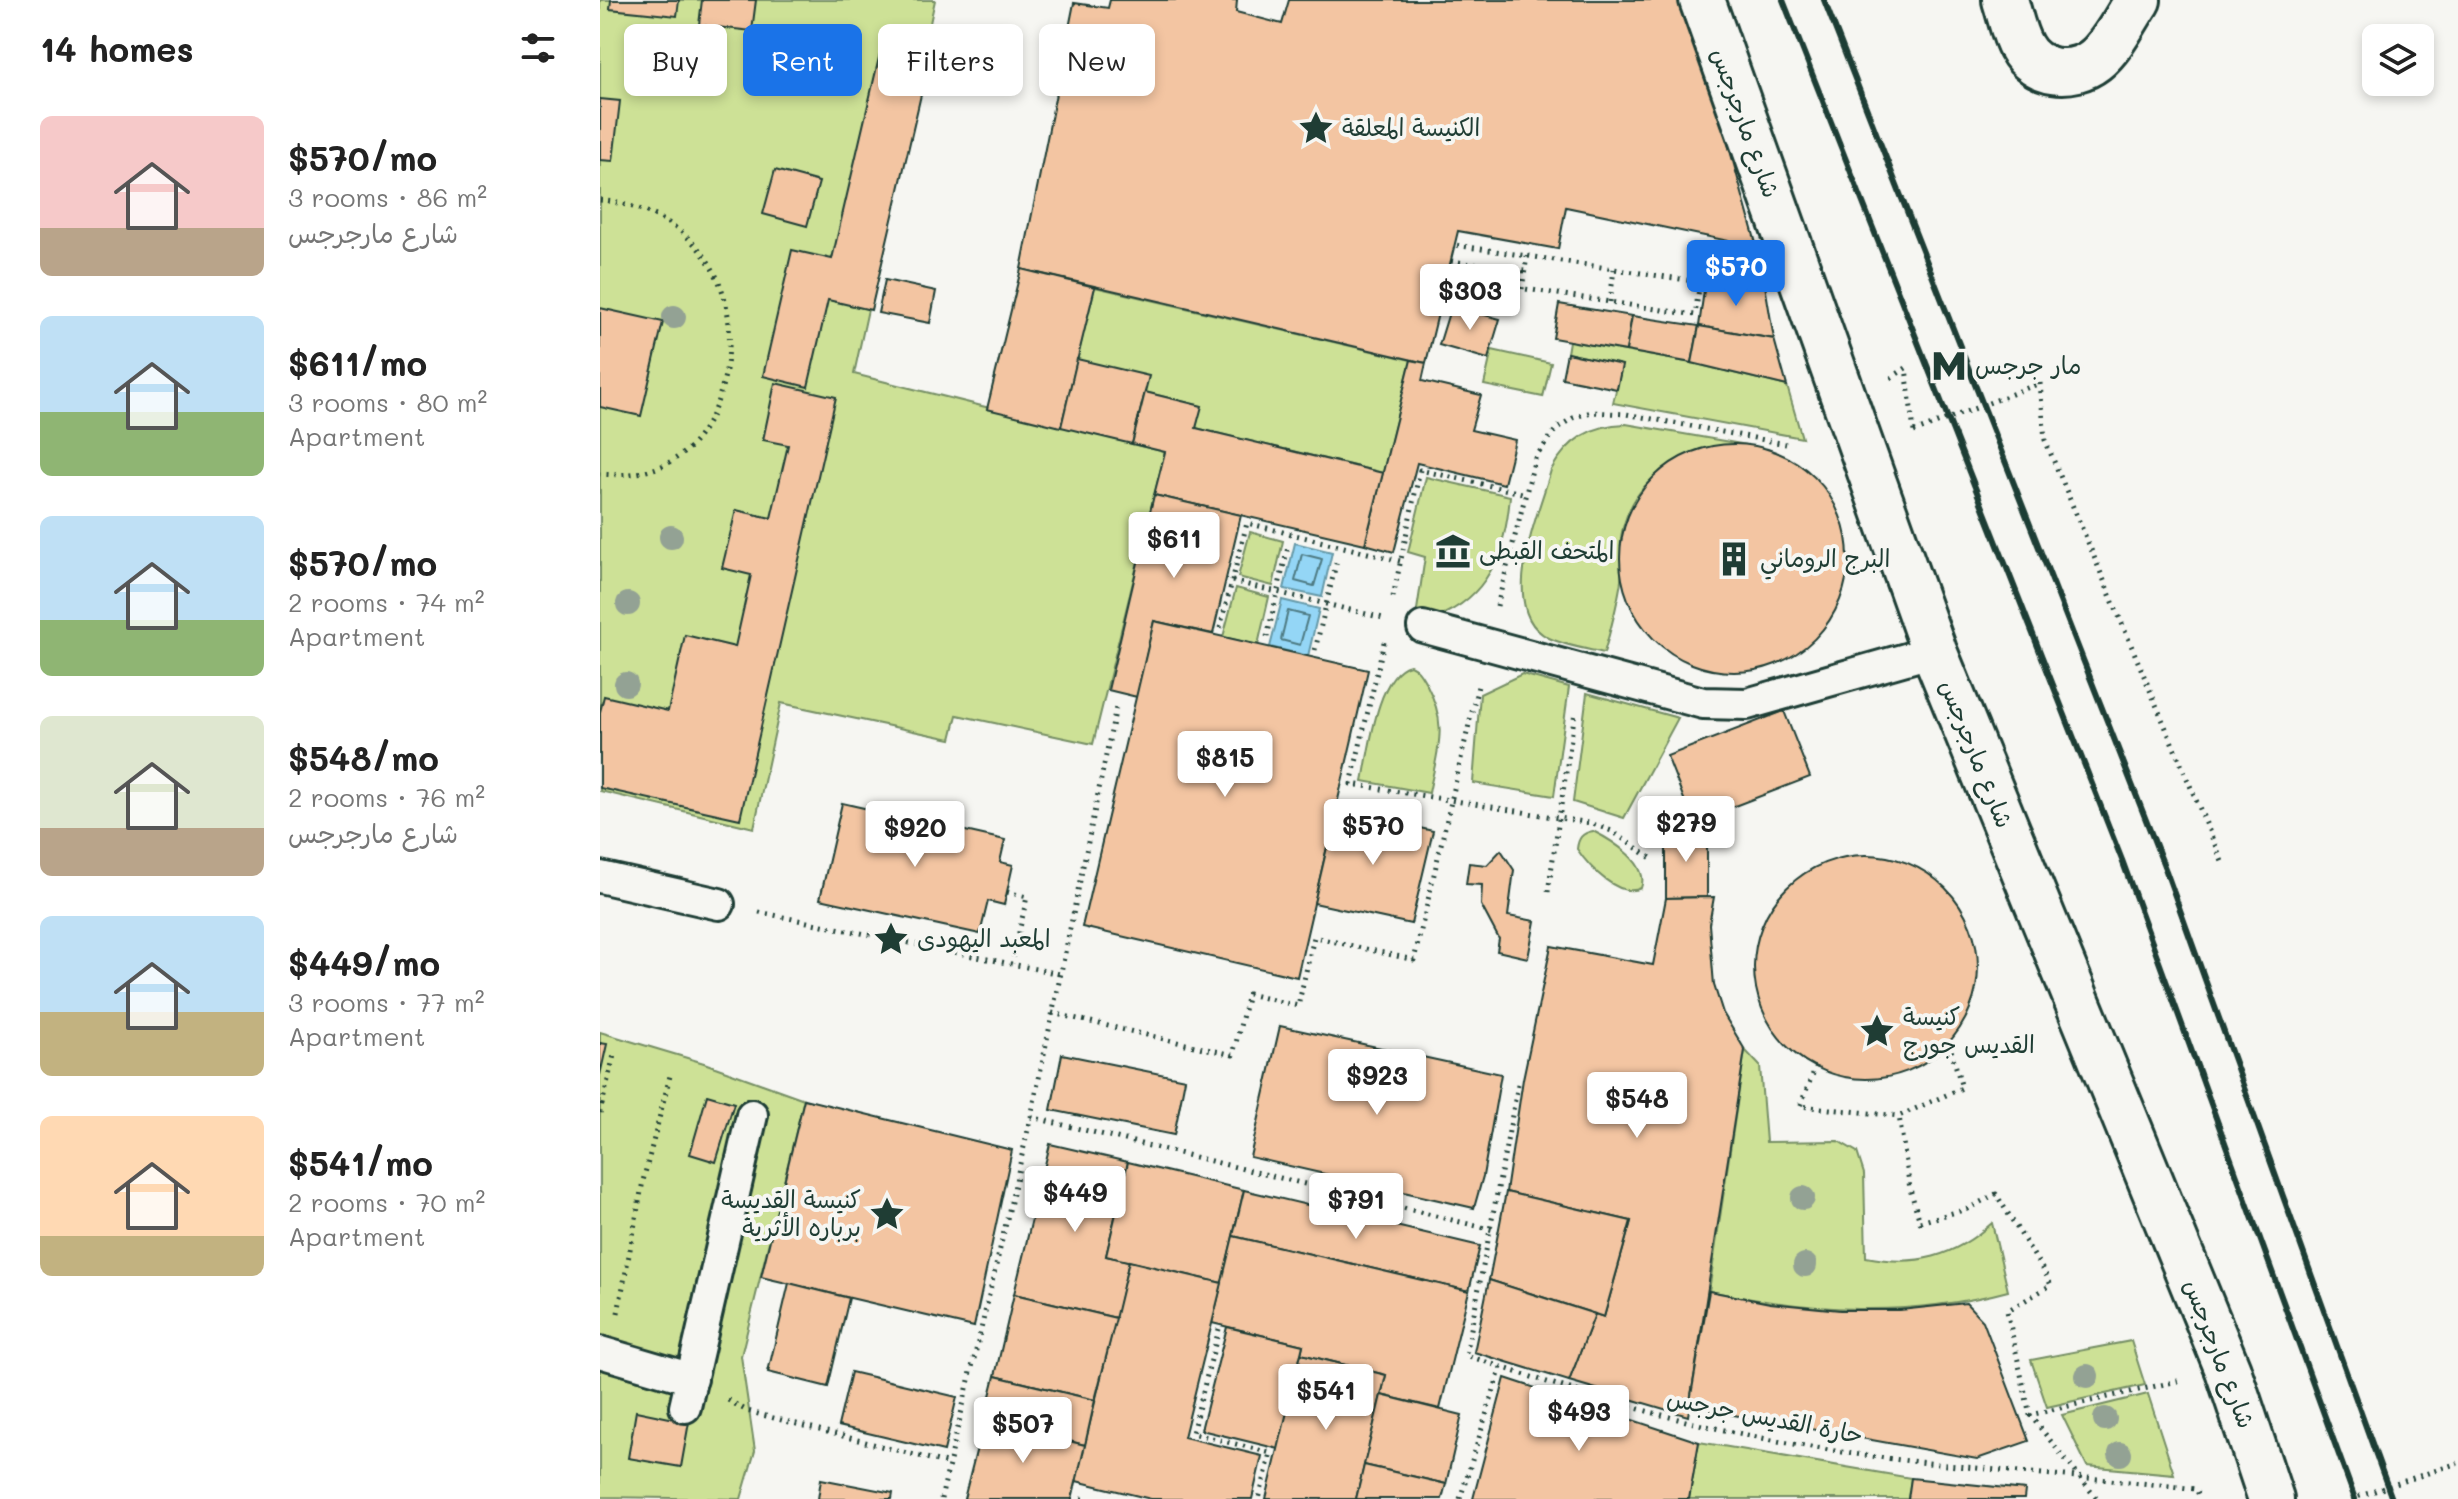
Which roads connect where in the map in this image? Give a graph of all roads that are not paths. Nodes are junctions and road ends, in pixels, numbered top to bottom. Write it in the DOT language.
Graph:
graph roads {
  1 [pos="1702,0"];
  2 [pos="2005,0"];
  3 [pos="2138,0"];
  4 [pos="1423,627"];
  5 [pos="1934,651"];
  6 [pos="600,877"];
  7 [pos="719,904"];
  8 [pos="752,1115"];
  9 [pos="605,1354"];
  10 [pos="2271,1499"];
  1 -- 5 [label="street, شارع مارجرجس"];
  2 -- 3 [label="street"];
  4 -- 5 [label="lane"];
  5 -- 10 [label="street, شارع مارجرجس"];
  6 -- 7 [label="lane"];
  8 -- 9 [label="lane"];
}
